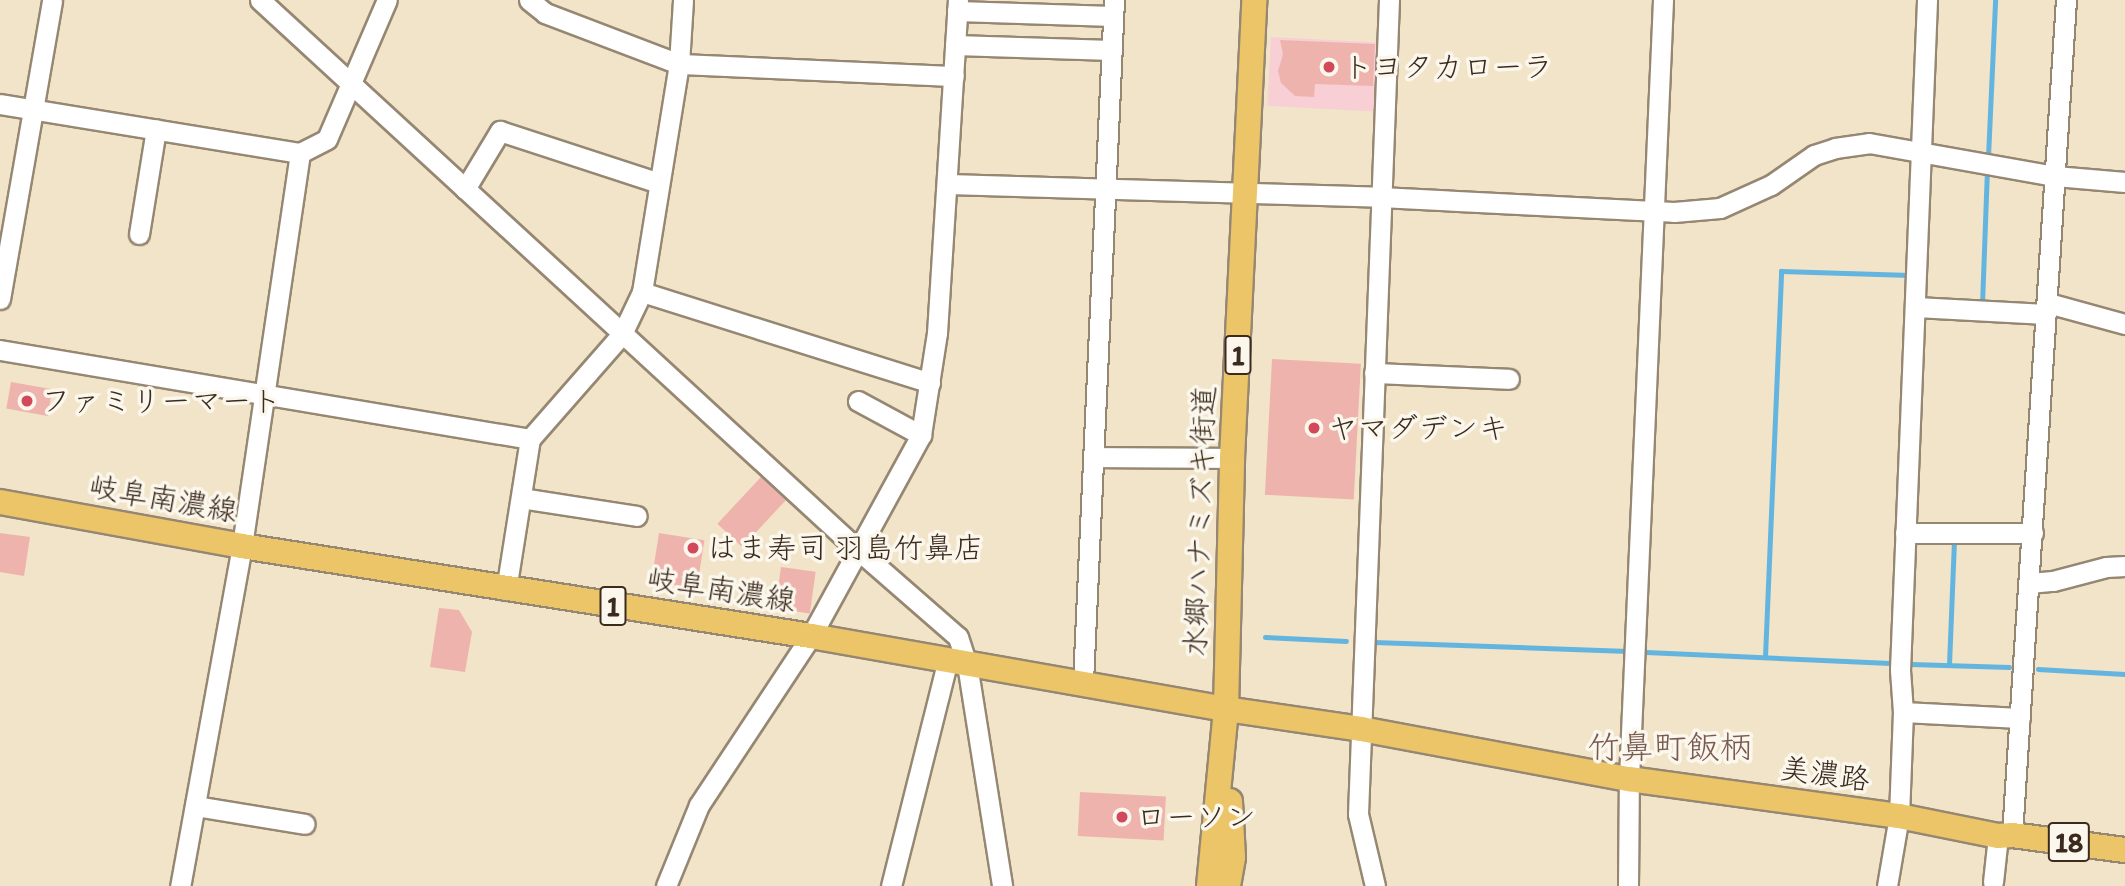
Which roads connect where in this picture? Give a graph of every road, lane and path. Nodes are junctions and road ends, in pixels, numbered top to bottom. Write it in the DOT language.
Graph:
graph roads {
  1 [pos="52,0"];
  2 [pos="260,0"];
  3 [pos="387,0"];
  4 [pos="529,0"];
  5 [pos="683,0"];
  6 [pos="1254,0"];
  7 [pos="1389,0"];
  8 [pos="1663,0"];
  9 [pos="1927,0"];
  10 [pos="2066,0"];
  11 [pos="957,6"];
  12 [pos="1113,8"];
  13 [pos="955,45"];
  14 [pos="1112,50"];
  15 [pos="679,64"];
  16 [pos="954,76"];
  17 [pos="351,83"];
  18 [pos="0,103"];
  19 [pos="35,109"];
  20 [pos="156,129"];
  21 [pos="1921,150"];
  22 [pos="300,153"];
  23 [pos="2055,176"];
  24 [pos="2125,182"];
  25 [pos="659,183"];
  26 [pos="948,184"];
  27 [pos="465,189"];
  28 [pos="1106,190"];
  29 [pos="1247,194"];
  30 [pos="1380,197"];
  31 [pos="1653,209"];
  32 [pos="139,234"];
  33 [pos="642,292"];
  34 [pos="0,299"];
  35 [pos="1916,307"];
  36 [pos="2047,308"];
  37 [pos="2125,324"];
  38 [pos="622,334"];
  39 [pos="0,351"];
  40 [pos="1374,373"];
  41 [pos="1509,379"];
  42 [pos="930,383"];
  43 [pos="264,395"];
  44 [pos="858,401"];
  45 [pos="921,435"];
  46 [pos="530,439"];
  47 [pos="1093,457"];
  48 [pos="1232,458"];
  49 [pos="521,498"];
  50 [pos="0,502"];
  51 [pos="637,516"];
  52 [pos="1905,533"];
  53 [pos="2033,533"];
  54 [pos="242,545"];
  55 [pos="857,549"];
  56 [pos="2125,566"];
  57 [pos="2029,583"];
  58 [pos="506,590"];
  59 [pos="811,636"];
  60 [pos="958,662"];
  61 [pos="1083,682"];
  62 [pos="1226,709"];
  63 [pos="1903,712"];
  64 [pos="2020,718"];
  65 [pos="1361,729"];
  66 [pos="1629,779"];
  67 [pos="195,806"];
  68 [pos="1899,816"];
  69 [pos="305,824"];
  70 [pos="2005,835"];
  71 [pos="2125,850"];
  72 [pos="1993,881"];
  73 [pos="180,886"];
  74 [pos="666,886"];
  75 [pos="891,886"];
  76 [pos="1002,886"];
  77 [pos="1209,886"];
  78 [pos="1228,886"];
  79 [pos="1375,886"];
  80 [pos="1628,886"];
  81 [pos="1887,886"];
  1 -- 19 [label="street"];
  2 -- 17 [label="street"];
  3 -- 17 [label="street"];
  4 -- 15 [label="street"];
  5 -- 15 [label="street"];
  6 -- 29 [label="main road, 水郷ハナミズキ街道 / 1"];
  7 -- 30 [label="street"];
  8 -- 31 [label="street"];
  9 -- 21 [label="street"];
  10 -- 23 [label="street"];
  11 -- 12 [label="street"];
  11 -- 13 [label="street"];
  12 -- 14 [label="street"];
  13 -- 14 [label="street"];
  13 -- 16 [label="street"];
  14 -- 28 [label="street"];
  15 -- 16 [label="street"];
  15 -- 25 [label="street"];
  16 -- 26 [label="street"];
  17 -- 22 [label="street"];
  17 -- 27 [label="street"];
  18 -- 19 [label="street"];
  19 -- 20 [label="street"];
  19 -- 34 [label="street"];
  20 -- 22 [label="street"];
  20 -- 32 [label="street"];
  21 -- 23 [label="street"];
  21 -- 31 [label="street"];
  21 -- 35 [label="street"];
  22 -- 43 [label="street"];
  23 -- 24 [label="street"];
  23 -- 36 [label="street"];
  25 -- 27 [label="street"];
  25 -- 33 [label="street"];
  26 -- 28 [label="street"];
  26 -- 42 [label="street"];
  27 -- 38 [label="street"];
  28 -- 29 [label="street"];
  28 -- 47 [label="street"];
  29 -- 30 [label="street"];
  29 -- 48 [label="main road, 水郷ハナミズキ街道 / 1"];
  30 -- 31 [label="street"];
  30 -- 40 [label="street"];
  31 -- 66 [label="street"];
  33 -- 38 [label="street"];
  33 -- 42 [label="street"];
  35 -- 36 [label="street"];
  35 -- 52 [label="street"];
  36 -- 37 [label="street"];
  36 -- 53 [label="street"];
  38 -- 46 [label="street"];
  38 -- 55 [label="street"];
  39 -- 43 [label="street"];
  40 -- 41 [label="street"];
  40 -- 65 [label="street"];
  42 -- 45 [label="street"];
  43 -- 46 [label="street"];
  43 -- 54 [label="street"];
  44 -- 45 [label="street"];
  45 -- 55 [label="street"];
  46 -- 49 [label="street"];
  47 -- 48 [label="street"];
  47 -- 61 [label="street"];
  48 -- 62 [label="main road, 水郷ハナミズキ街道 / 1"];
  49 -- 51 [label="street"];
  49 -- 58 [label="street"];
  50 -- 54 [label="main road, 岐阜南濃線 / 1"];
  52 -- 53 [label="street"];
  52 -- 63 [label="street"];
  53 -- 57 [label="street"];
  54 -- 58 [label="main road, 岐阜南濃線 / 1"];
  54 -- 67 [label="street"];
  55 -- 59 [label="street"];
  55 -- 60 [label="street"];
  56 -- 57 [label="street"];
  57 -- 64 [label="street"];
  58 -- 59 [label="main road, 岐阜南濃線 / 1"];
  59 -- 60 [label="main road, 岐阜南濃線 / 1"];
  59 -- 74 [label="street"];
  60 -- 61 [label="main road, 岐阜南濃線 / 1"];
  60 -- 75 [label="street"];
  60 -- 76 [label="street"];
  61 -- 62 [label="main road, 岐阜南濃線 / 1"];
  62 -- 65 [label="main road, 美濃路 / 18"];
  62 -- 77 [label="main road"];
  62 -- 78 [label="main road"];
  63 -- 64 [label="street"];
  63 -- 68 [label="street"];
  64 -- 70 [label="street"];
  65 -- 66 [label="main road, 美濃路 / 18"];
  65 -- 79 [label="street"];
  66 -- 68 [label="main road, 美濃路 / 18"];
  66 -- 80 [label="street"];
  67 -- 69 [label="street"];
  67 -- 73 [label="street"];
  68 -- 70 [label="main road, 美濃路 / 18"];
  68 -- 81 [label="street"];
  70 -- 71 [label="main road, 美濃路 / 18"];
  70 -- 72 [label="street"];
}
